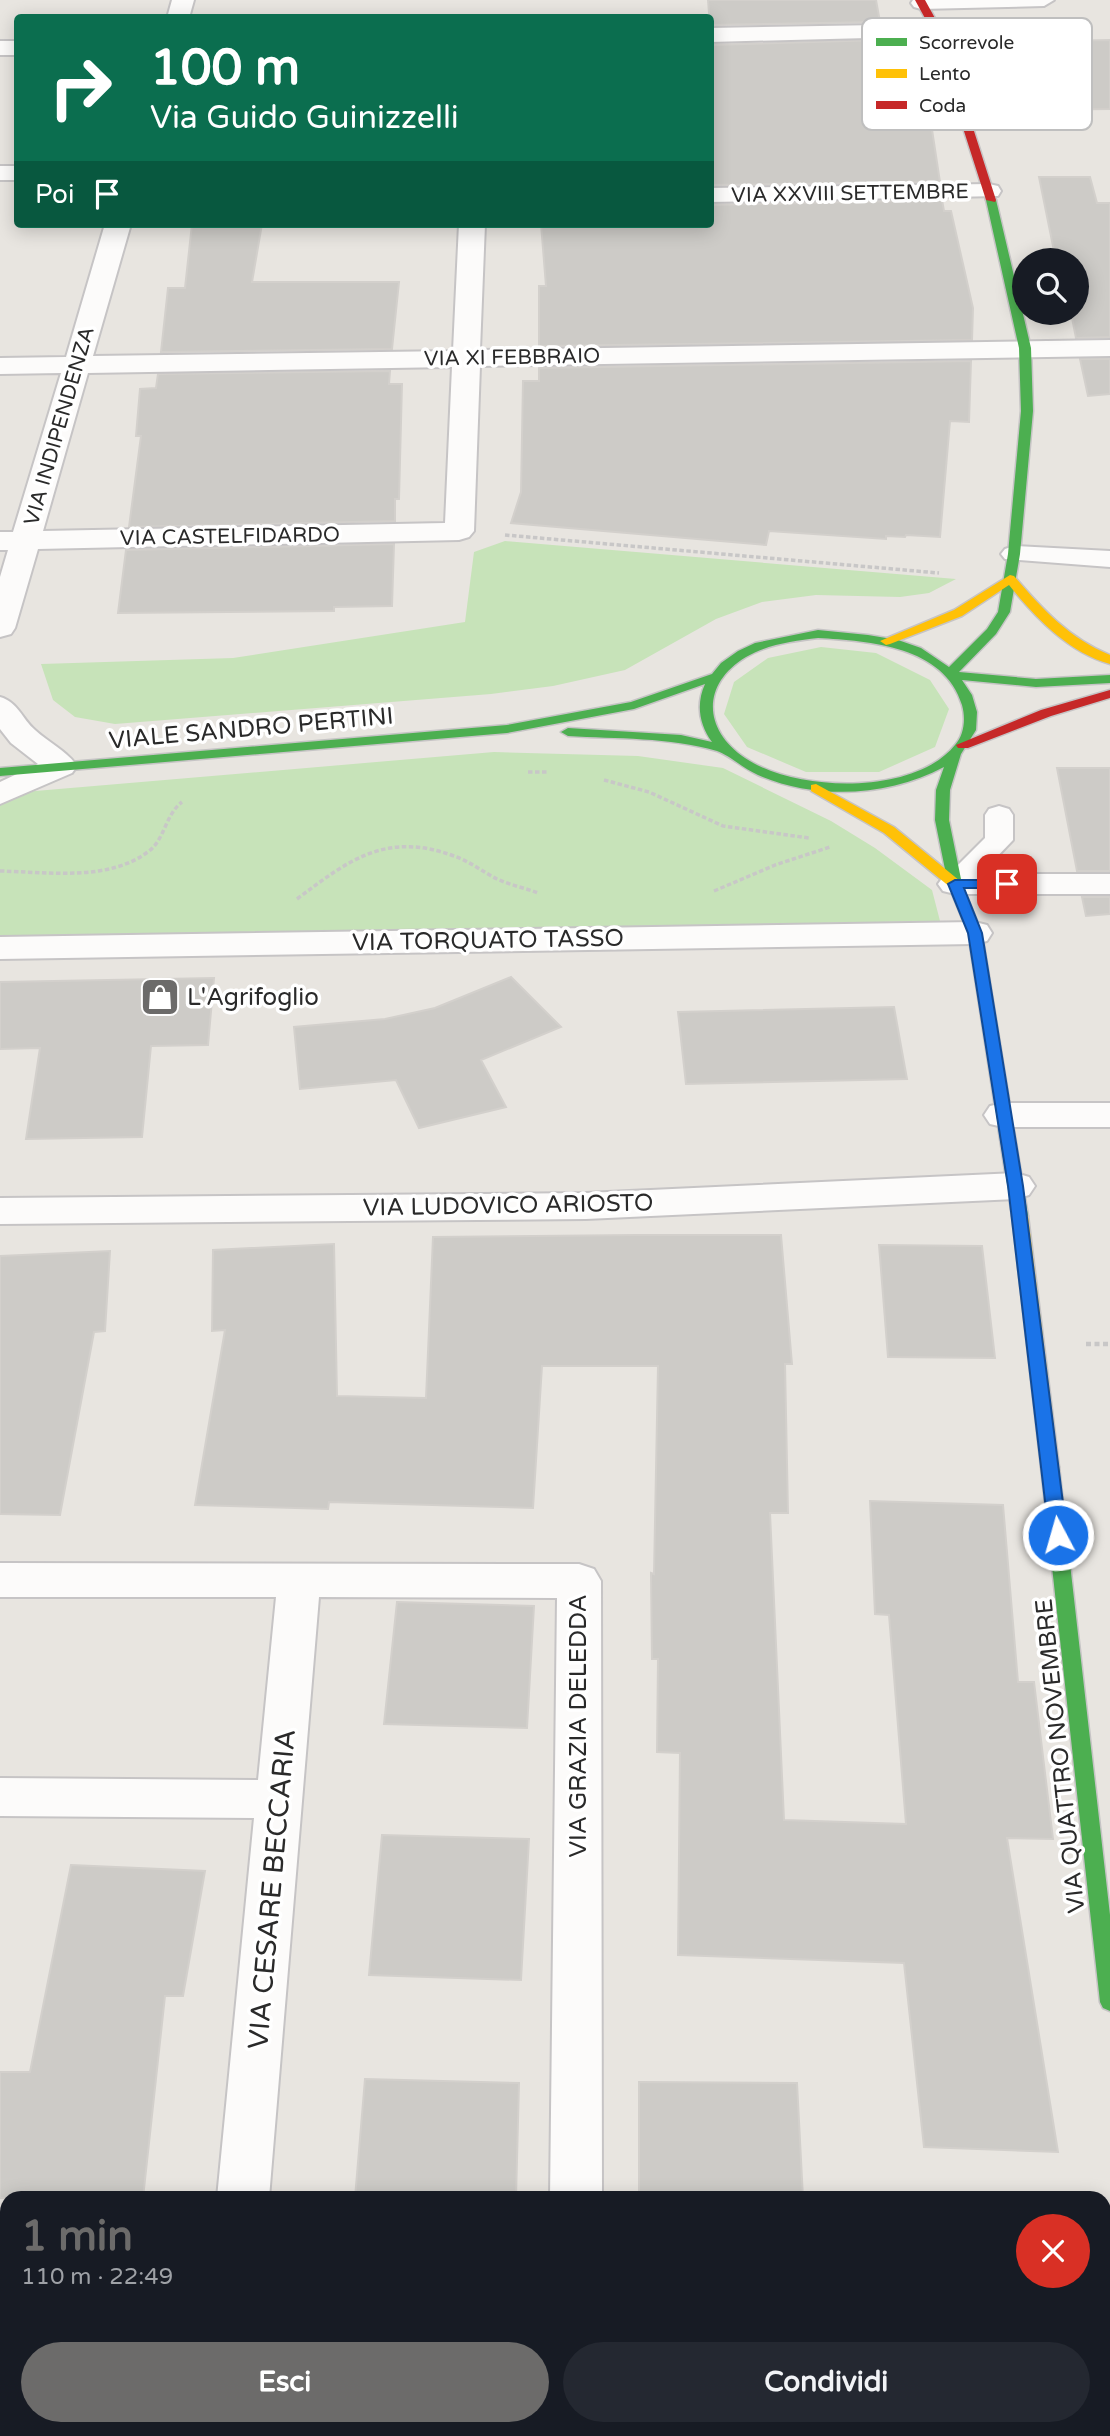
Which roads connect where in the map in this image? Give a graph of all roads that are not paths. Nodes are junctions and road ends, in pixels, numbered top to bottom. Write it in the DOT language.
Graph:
graph roads {
  1 [pos="1044,0"];
  2 [pos="920,1"];
  3 [pos="930,18"];
  4 [pos="862,32"];
  5 [pos="714,35"];
  6 [pos="969,130"];
  7 [pos="989,191"];
  8 [pos="714,195"];
  9 [pos="117,228"];
  10 [pos="472,228"];
  11 [pos="1025,348"];
  12 [pos="1110,348"];
  13 [pos="466,358"];
  14 [pos="76,364"];
  15 [pos="0,366"];
  16 [pos="13,540"];
  17 [pos="1110,559"];
  18 [pos="1012,567"];
  19 [pos="0,628"];
  20 [pos="886,641"];
  21 [pos="1110,660"];
  22 [pos="952,674"];
  23 [pos="714,677"];
  24 [pos="1110,679"];
  25 [pos="1110,694"];
  26 [pos="0,707"];
  27 [pos="507,729"];
  28 [pos="725,749"];
  29 [pos="959,750"];
  30 [pos="61,766"];
  31 [pos="0,772"];
  32 [pos="812,786"];
  33 [pos="0,794"];
  34 [pos="999,816"];
  35 [pos="955,884"];
  36 [pos="1110,884"];
  37 [pos="975,933"];
  38 [pos="0,948"];
  39 [pos="1003,1115"];
  40 [pos="1110,1115"];
  41 [pos="1016,1186"];
  42 [pos="0,1211"];
  43 [pos="0,1580"];
  44 [pos="299,1581"];
  45 [pos="0,1797"];
  46 [pos="279,1799"];
  47 [pos="1110,2002"];
  48 [pos="244,2191"];
  49 [pos="576,2191"];
  1 -- 2 [label="lane"];
  2 -- 3 [label="street"];
  4 -- 5 [label="street"];
  6 -- 7 [label="street"];
  7 -- 8 [label="street, VIA XXVIII SETTEMBRE"];
  7 -- 11 [label="street"];
  9 -- 14 [label="street, VIA INDIPENDENZA"];
  10 -- 13 [label="street"];
  11 -- 12 [label="street, VIA XI FEBBRAIO"];
  11 -- 13 [label="street, VIA XI FEBBRAIO"];
  11 -- 18 [label="street"];
  13 -- 14 [label="street, VIA XI FEBBRAIO"];
  13 -- 16 [label="street, VIA CASTELFIDARDO"];
  14 -- 15 [label="street, VIA XI FEBBRAIO"];
  14 -- 16 [label="street, VIA INDIPENDENZA"];
  16 -- 19 [label="street, VIA INDIPENDENZA"];
  17 -- 18 [label="lane"];
  18 -- 20 [label="street"];
  18 -- 21 [label="street"];
  18 -- 22 [label="street"];
  20 -- 22 [label="street, VIALE SANDRO PERTINI"];
  20 -- 23 [label="street, VIALE SANDRO PERTINI"];
  22 -- 24 [label="street, VIALE SANDRO PERTINI"];
  22 -- 29 [label="street, VIALE SANDRO PERTINI"];
  23 -- 27 [label="street, VIALE SANDRO PERTINI"];
  23 -- 28 [label="street, VIALE SANDRO PERTINI"];
  25 -- 29 [label="street, VIALE SANDRO PERTINI"];
  26 -- 30 [label="street"];
  27 -- 28 [label="street, VIALE SANDRO PERTINI"];
  27 -- 30 [label="street, VIALE SANDRO PERTINI"];
  28 -- 32 [label="street, VIALE SANDRO PERTINI"];
  29 -- 32 [label="street, VIALE SANDRO PERTINI"];
  29 -- 35 [label="street, VIA QUATTRO NOVEMBRE"];
  30 -- 31 [label="street, VIALE SANDRO PERTINI"];
  30 -- 33 [label="street"];
  32 -- 35 [label="street"];
  34 -- 35 [label="lane"];
  35 -- 36 [label="street"];
  35 -- 37 [label="street, VIA QUATTRO NOVEMBRE"];
  37 -- 38 [label="street, VIA TORQUATO TASSO"];
  37 -- 39 [label="street, VIA QUATTRO NOVEMBRE"];
  39 -- 40 [label="street"];
  39 -- 41 [label="street, VIA QUATTRO NOVEMBRE"];
  41 -- 42 [label="street, VIA LUDOVICO ARIOSTO"];
  41 -- 47 [label="street, VIA QUATTRO NOVEMBRE"];
  43 -- 44 [label="street, VIA GRAZIA DELEDDA"];
  44 -- 46 [label="street, VIA CESARE BECCARIA"];
  44 -- 49 [label="street, VIA GRAZIA DELEDDA"];
  45 -- 46 [label="street"];
  46 -- 48 [label="street, VIA CESARE BECCARIA"];
}
